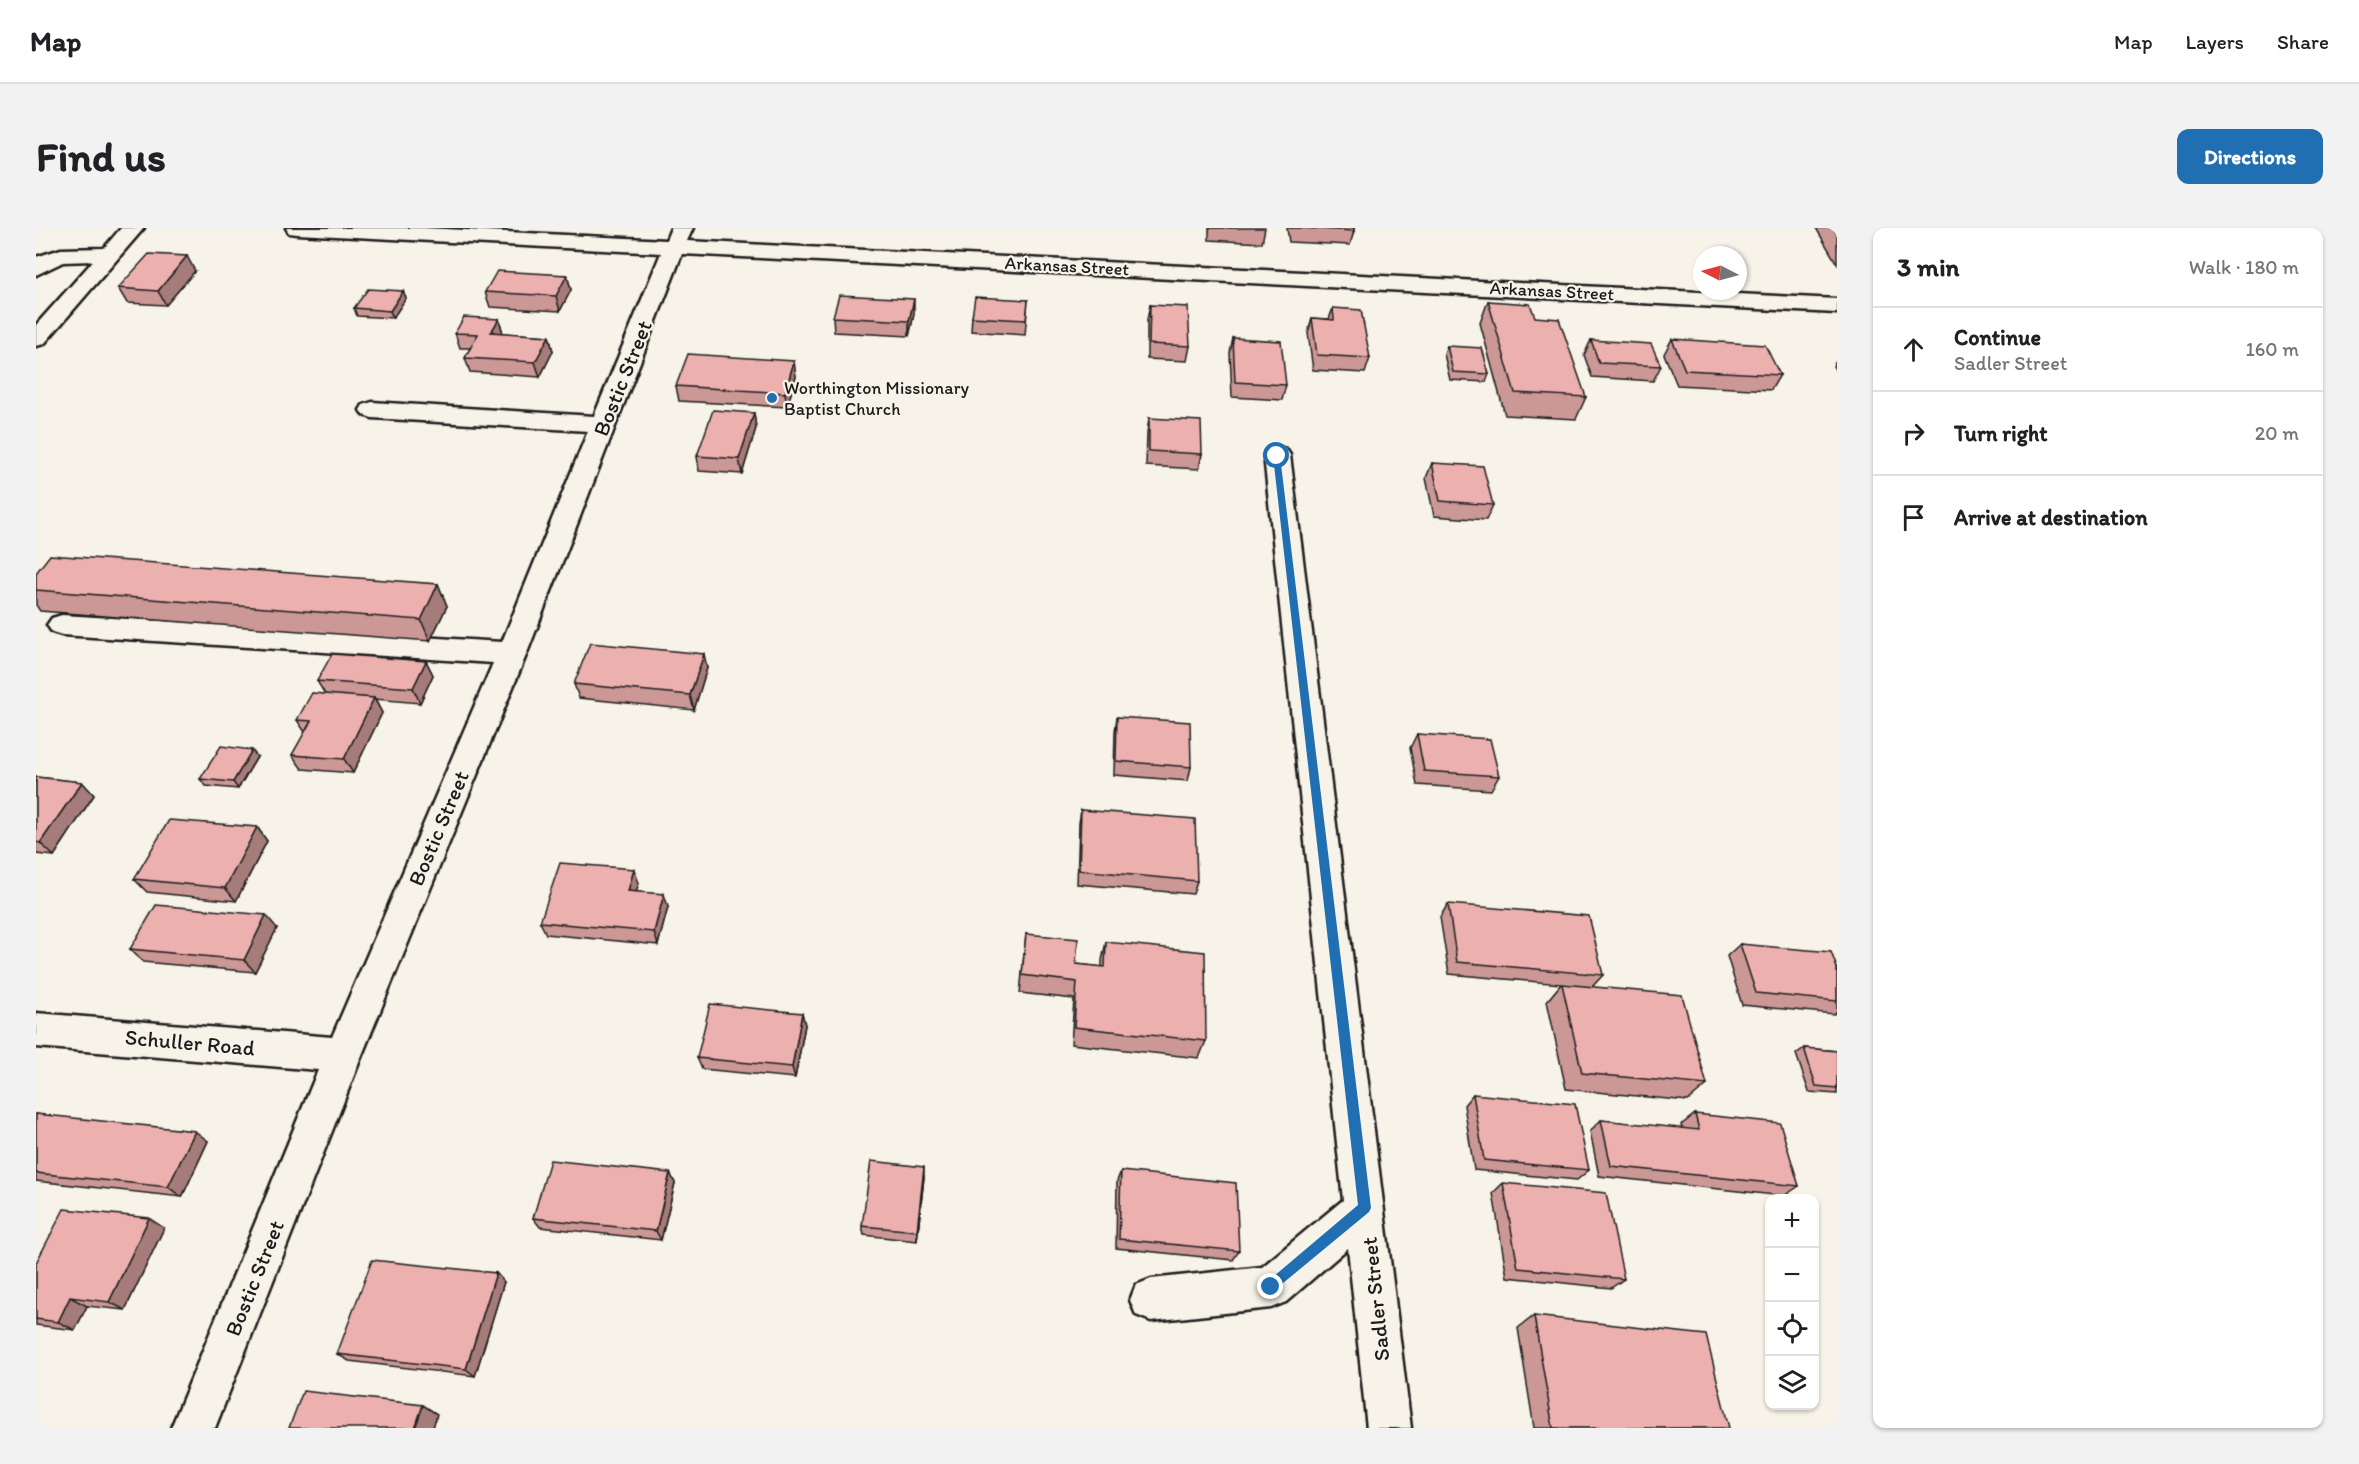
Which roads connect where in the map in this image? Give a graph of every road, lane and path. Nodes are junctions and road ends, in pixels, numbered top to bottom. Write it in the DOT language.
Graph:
graph roads {
  1 [pos="133,228"];
  2 [pos="297,228"];
  3 [pos="678,237"];
  4 [pos="111,255"];
  5 [pos="36,268"];
  6 [pos="1837,306"];
  7 [pos="36,339"];
  8 [pos="372,410"];
  9 [pos="603,424"];
  10 [pos="1277,456"];
  11 [pos="62,625"];
  12 [pos="512,653"];
  13 [pos="36,1030"];
  14 [pos="343,1055"];
  15 [pos="1365,1208"];
  16 [pos="1150,1299"];
  17 [pos="193,1428"];
  18 [pos="1389,1428"];
  1 -- 4 [label="street"];
  2 -- 3 [label="street, Arkansas Street"];
  3 -- 6 [label="street, Arkansas Street"];
  3 -- 9 [label="street, Bostic Street"];
  4 -- 5 [label="street"];
  4 -- 7 [label="street"];
  8 -- 9 [label="street"];
  9 -- 12 [label="street, Bostic Street"];
  10 -- 15 [label="street, Sadler Street"];
  11 -- 12 [label="street"];
  12 -- 14 [label="street, Bostic Street"];
  13 -- 14 [label="street, Schuller Road"];
  14 -- 17 [label="street, Bostic Street"];
  15 -- 16 [label="street"];
  15 -- 18 [label="street, Sadler Street"];
}
